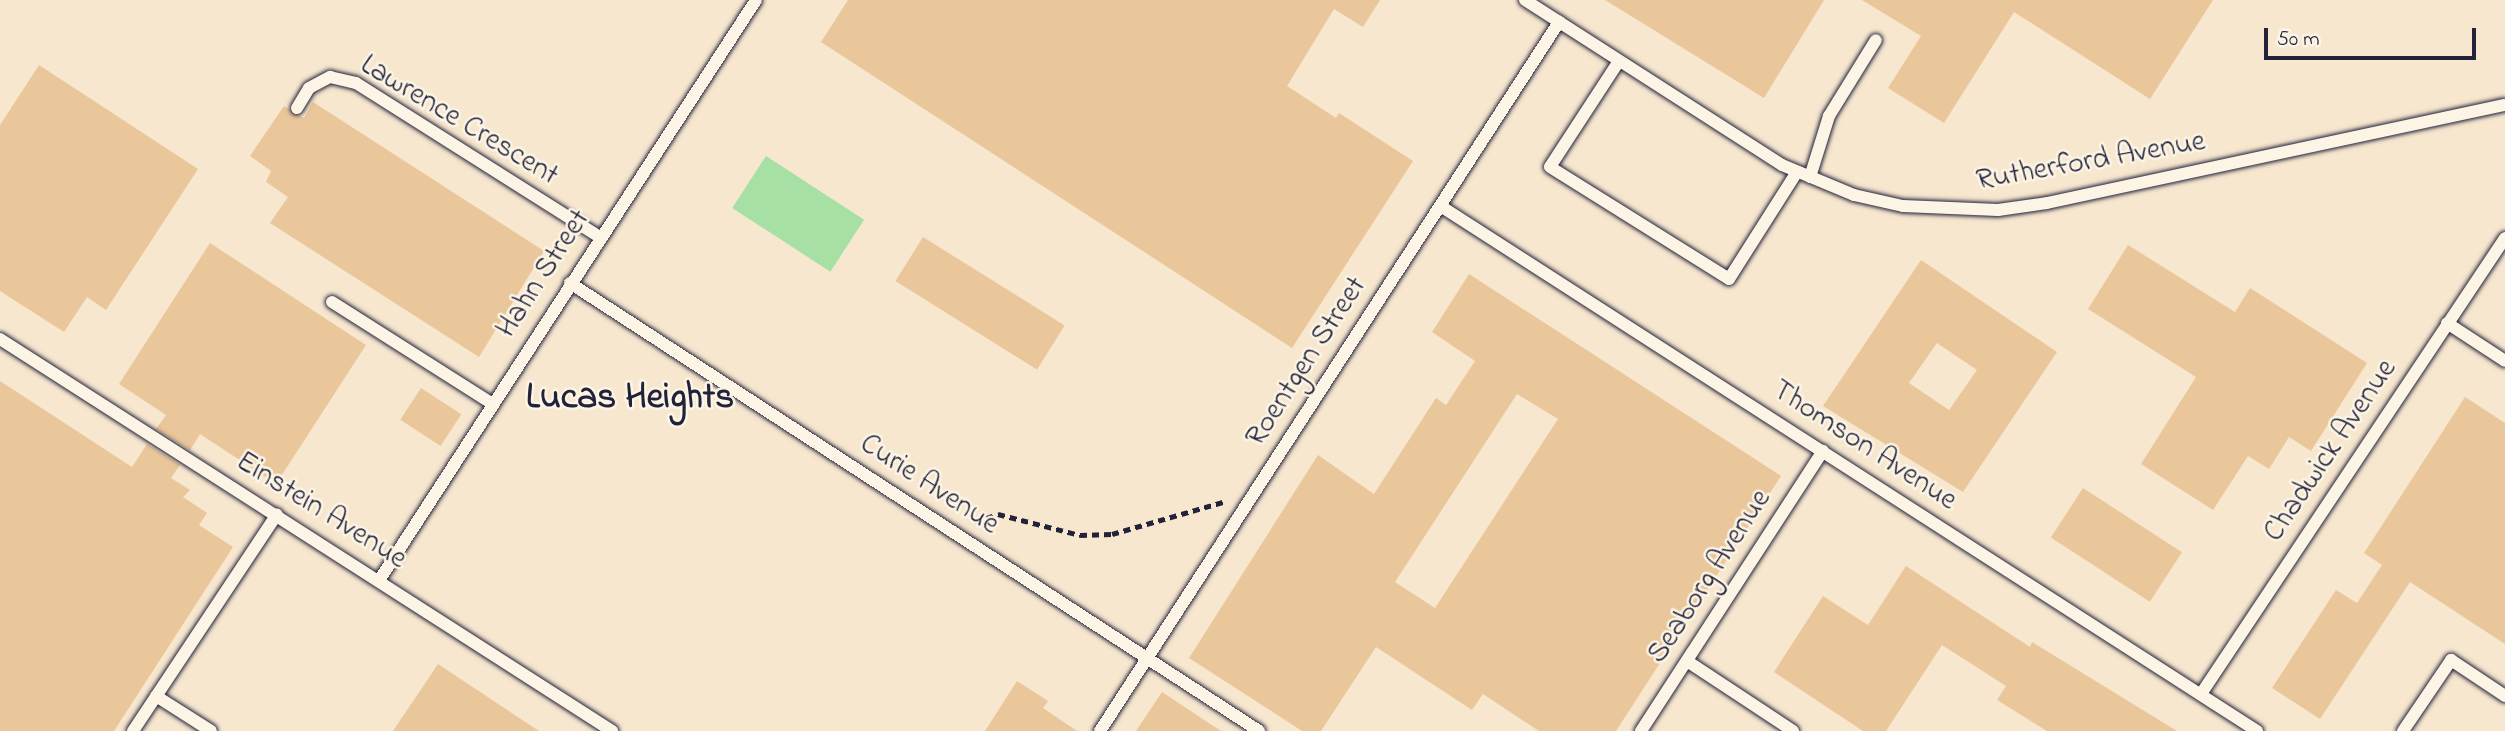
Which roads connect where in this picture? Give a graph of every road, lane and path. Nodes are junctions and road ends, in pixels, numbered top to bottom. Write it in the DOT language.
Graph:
graph roads {
  1 [pos="755,0"];
  2 [pos="1525,0"];
  3 [pos="1559,22"];
  4 [pos="1875,40"];
  5 [pos="1619,61"];
  6 [pos="2505,105"];
  7 [pos="297,108"];
  8 [pos="1797,172"];
  9 [pos="1810,177"];
  10 [pos="1442,206"];
  11 [pos="600,237"];
  12 [pos="2505,238"];
  13 [pos="570,283"];
  14 [pos="332,302"];
  15 [pos="2447,323"];
  16 [pos="0,340"];
  17 [pos="2505,361"];
  18 [pos="491,403"];
  19 [pos="1823,451"];
  20 [pos="1253,493"];
  21 [pos="277,514"];
  22 [pos="963,539"];
  23 [pos="380,579"];
  24 [pos="1146,657"];
  25 [pos="1686,661"];
  26 [pos="2201,694"];
  27 [pos="156,696"];
  28 [pos="2505,696"];
  29 [pos="133,731"];
  30 [pos="211,731"];
  31 [pos="612,731"];
  32 [pos="1100,731"];
  33 [pos="1259,731"];
  34 [pos="1641,731"];
  35 [pos="1793,731"];
  36 [pos="2257,731"];
  37 [pos="2403,731"];
  1 -- 11 [label="lane, Hahn Street"];
  2 -- 3 [label="lane, Rutherford Avenue"];
  3 -- 5 [label="lane, Rutherford Avenue"];
  3 -- 10 [label="lane, Roentgen Street"];
  4 -- 9 [label="lane"];
  5 -- 8 [label="lane, Rutherford Avenue"];
  5 -- 8 [label="lane"];
  6 -- 9 [label="lane, Rutherford Avenue"];
  7 -- 11 [label="lane, Lawrence Crescent"];
  8 -- 9 [label="lane, Rutherford Avenue"];
  10 -- 19 [label="lane, Thomson Avenue"];
  10 -- 20 [label="lane, Roentgen Street"];
  11 -- 13 [label="lane, Hahn Street"];
  12 -- 15 [label="lane, Chadwick Avenue"];
  13 -- 18 [label="lane, Hahn Street"];
  13 -- 22 [label="lane, Curie Avenue"];
  14 -- 18 [label="lane"];
  15 -- 17 [label="lane"];
  15 -- 26 [label="lane, Chadwick Avenue"];
  16 -- 21 [label="lane, Einstein Avenue"];
  18 -- 23 [label="lane, Hahn Street"];
  19 -- 25 [label="lane, Seaborg Avenue"];
  19 -- 26 [label="lane, Thomson Avenue"];
  20 -- 22 [label="path"];
  20 -- 24 [label="lane, Roentgen Street"];
  21 -- 23 [label="lane, Einstein Avenue"];
  21 -- 27 [label="lane"];
  22 -- 24 [label="lane, Curie Avenue"];
  23 -- 31 [label="lane, Einstein Avenue"];
  24 -- 32 [label="lane, Roentgen Street"];
  24 -- 33 [label="lane, Curie Avenue"];
  25 -- 34 [label="lane, Seaborg Avenue"];
  25 -- 35 [label="lane"];
  26 -- 36 [label="lane, Thomson Avenue"];
  27 -- 29 [label="lane"];
  27 -- 30 [label="lane"];
  28 -- 37 [label="lane"];
}
